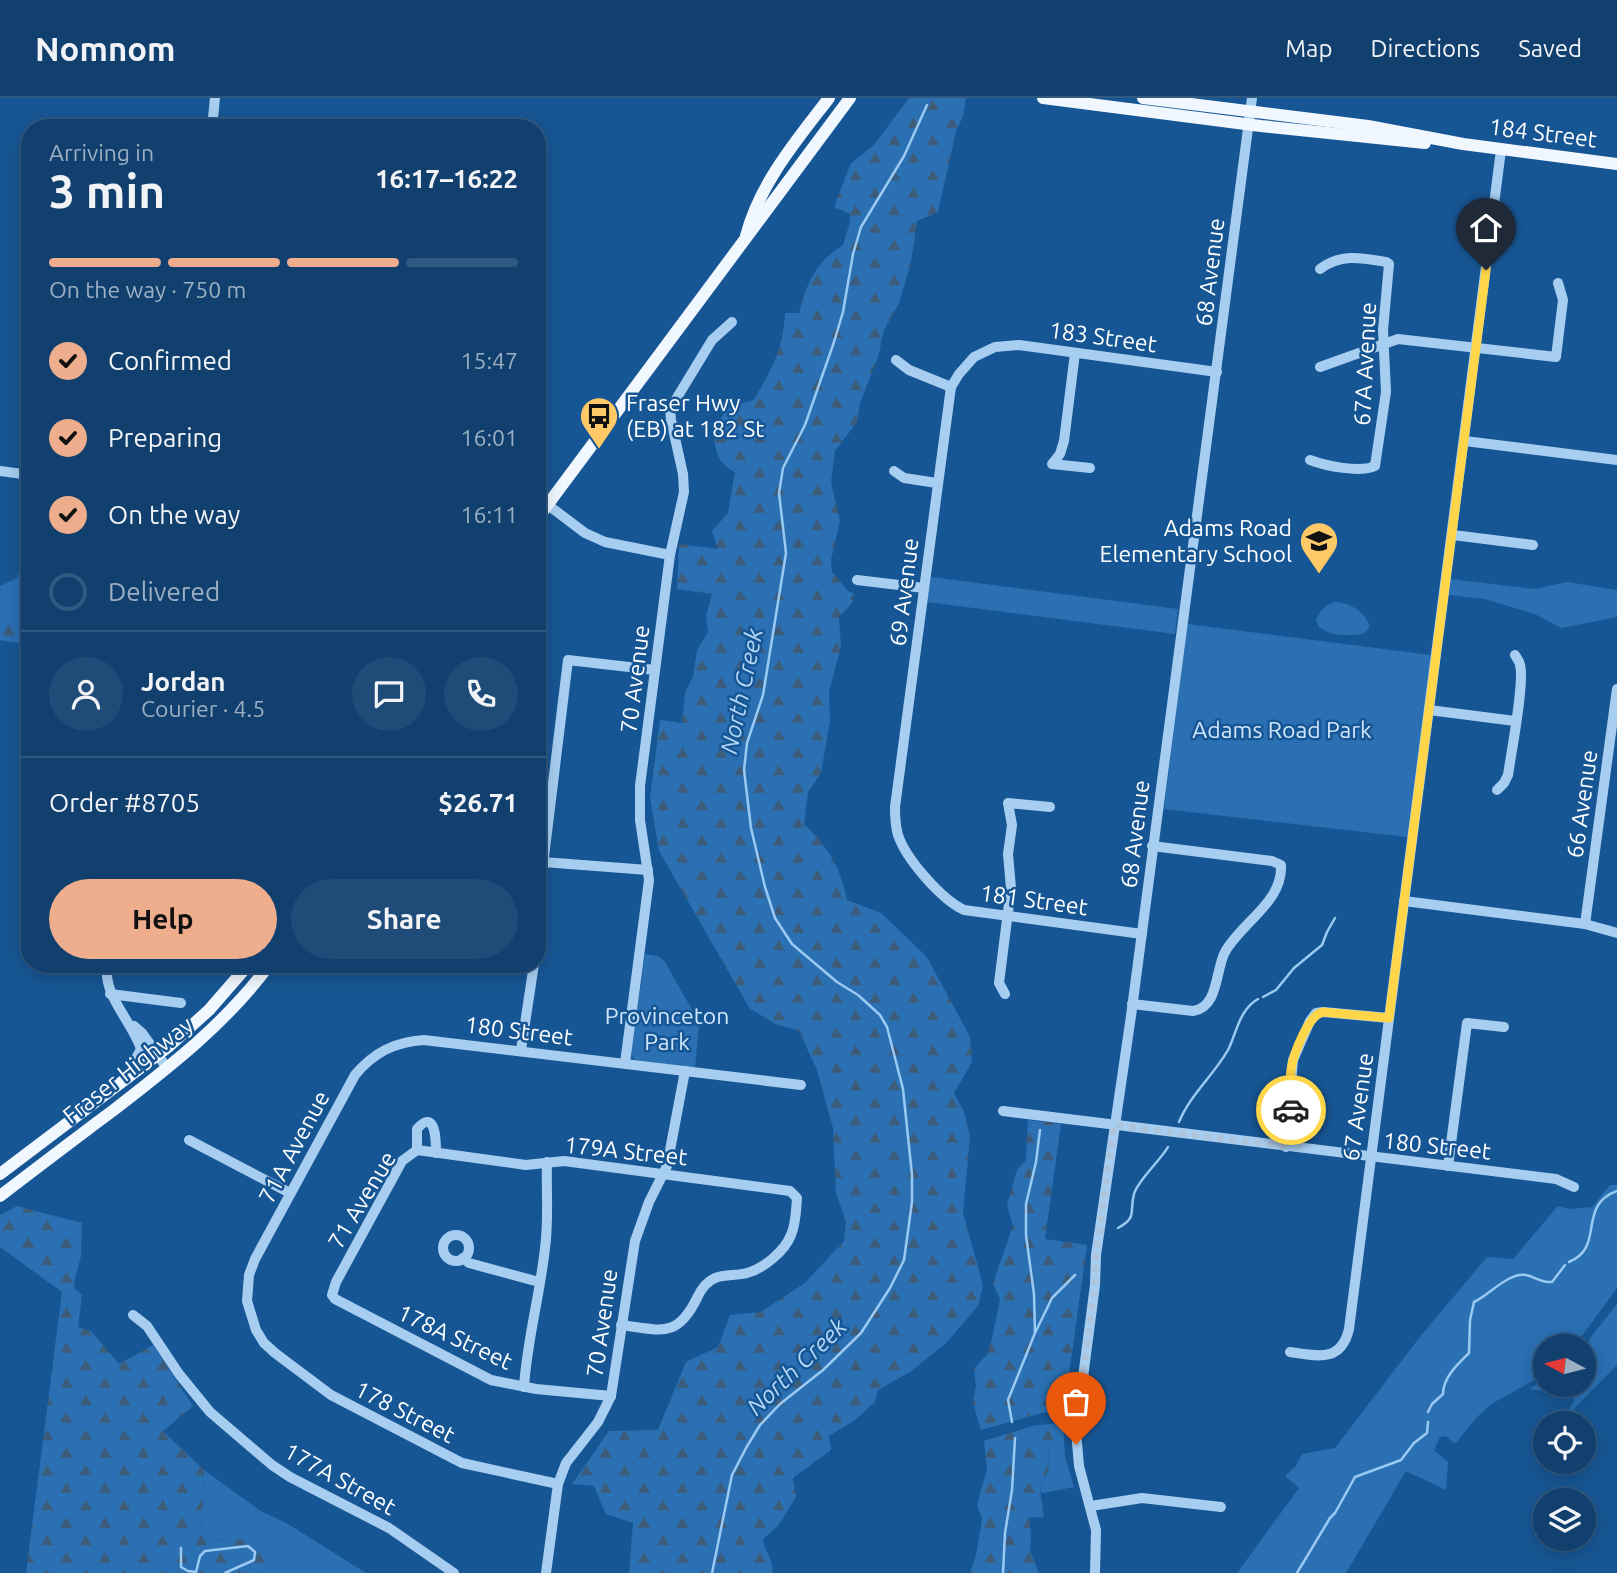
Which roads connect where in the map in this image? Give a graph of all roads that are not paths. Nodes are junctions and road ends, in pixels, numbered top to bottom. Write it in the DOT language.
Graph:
graph roads {
  1 [pos="215,98"];
  2 [pos="829,98"];
  3 [pos="850,98"];
  4 [pos="1043,98"];
  5 [pos="1143,98"];
  6 [pos="1081,100"];
  7 [pos="1250,111"];
  8 [pos="213,119"];
  9 [pos="1502,150"];
  10 [pos="1617,164"];
  11 [pos="745,240"];
  12 [pos="1320,269"];
  13 [pos="1558,283"];
  14 [pos="732,322"];
  15 [pos="1384,342"];
  16 [pos="1476,349"];
  17 [pos="984,351"];
  18 [pos="1075,352"];
  19 [pos="896,360"];
  20 [pos="1320,367"];
  21 [pos="1217,372"];
  22 [pos="951,387"];
  23 [pos="1465,441"];
  24 [pos="1310,460"];
  25 [pos="1617,460"];
  26 [pos="1090,468"];
  27 [pos="0,471"];
  28 [pos="894,471"];
  29 [pos="21,474"];
  30 [pos="937,483"];
  31 [pos="548,505"];
  32 [pos="546,508"];
  33 [pos="1453,536"];
  34 [pos="1533,545"];
  35 [pos="670,555"];
  36 [pos="857,580"];
  37 [pos="923,588"];
  38 [pos="1515,655"];
  39 [pos="655,670"];
  40 [pos="1617,689"];
  41 [pos="1429,710"];
  42 [pos="1515,721"];
  43 [pos="1497,790"];
  44 [pos="1050,807"];
  45 [pos="546,838"];
  46 [pos="1152,846"];
  47 [pos="905,850"];
  48 [pos="546,862"];
  49 [pos="648,870"];
  50 [pos="1404,901"];
  51 [pos="1007,917"];
  52 [pos="1585,924"];
  53 [pos="1617,933"];
  54 [pos="1142,934"];
  55 [pos="107,973"];
  56 [pos="241,973"];
  57 [pos="263,973"];
  58 [pos="533,973"];
  59 [pos="1005,994"];
  60 [pos="110,995"];
  61 [pos="181,1003"];
  62 [pos="1132,1004"];
  63 [pos="1389,1018"];
  64 [pos="128,1020"];
  65 [pos="1504,1027"];
  66 [pos="440,1042"];
  67 [pos="521,1050"];
  68 [pos="157,1055"];
  69 [pos="625,1063"];
  70 [pos="167,1068"];
  71 [pos="685,1071"];
  72 [pos="127,1077"];
  73 [pos="801,1085"];
  74 [pos="1003,1111"];
  75 [pos="1114,1125"];
  76 [pos="189,1140"];
  77 [pos="1286,1147"];
  78 [pos="417,1150"];
  79 [pos="436,1153"];
  80 [pos="1370,1158"];
  81 [pos="547,1162"];
  82 [pos="1448,1166"];
  83 [pos="0,1174"];
  84 [pos="664,1174"];
  85 [pos="1574,1186"];
  86 [pos="290,1193"];
  87 [pos="0,1195"];
  88 [pos="463,1258"];
  89 [pos="539,1282"];
  90 [pos="332,1295"];
  91 [pos="133,1315"];
  92 [pos="621,1325"];
  93 [pos="256,1330"];
  94 [pos="1290,1352"];
  95 [pos="524,1387"];
  96 [pos="611,1396"];
  97 [pos="558,1484"];
  98 [pos="1091,1506"];
  99 [pos="1222,1507"];
  100 [pos="454,1573"];
  101 [pos="546,1573"];
  102 [pos="1095,1573"];
  1 -- 8 [label="street"];
  2 -- 11 [label="main road"];
  3 -- 11 [label="main road"];
  4 -- 6 [label="main road, 184 Street"];
  5 -- 7 [label="main road, 184 Street"];
  6 -- 7 [label="main road, 184 Street"];
  7 -- 9 [label="main road, 184 Street"];
  7 -- 21 [label="street, 68 Avenue"];
  9 -- 10 [label="main road, 184 Street"];
  9 -- 16 [label="street, 67 Avenue"];
  11 -- 31 [label="main road"];
  12 -- 15 [label="street, 67A Avenue"];
  13 -- 16 [label="street"];
  14 -- 35 [label="street, 70 Avenue"];
  15 -- 16 [label="street"];
  15 -- 20 [label="street"];
  15 -- 24 [label="street, 67A Avenue"];
  16 -- 23 [label="street, 67 Avenue"];
  17 -- 18 [label="street, 183 Street"];
  17 -- 22 [label="street, 69 Avenue"];
  18 -- 21 [label="street, 183 Street"];
  18 -- 26 [label="street"];
  19 -- 22 [label="street"];
  21 -- 46 [label="street, 68 Avenue"];
  22 -- 30 [label="street, 69 Avenue"];
  23 -- 25 [label="street"];
  23 -- 33 [label="street, 67 Avenue"];
  27 -- 29 [label="street"];
  28 -- 30 [label="street"];
  30 -- 37 [label="street, 69 Avenue"];
  31 -- 32 [label="main road"];
  31 -- 35 [label="street"];
  33 -- 34 [label="street"];
  33 -- 41 [label="street, 67 Avenue"];
  35 -- 39 [label="street, 70 Avenue"];
  36 -- 37 [label="street"];
  37 -- 47 [label="street, 69 Avenue"];
  38 -- 42 [label="street"];
  39 -- 45 [label="street"];
  39 -- 49 [label="street, 70 Avenue"];
  40 -- 52 [label="street, 66 Avenue"];
  41 -- 42 [label="street"];
  41 -- 50 [label="street, 67 Avenue"];
  42 -- 43 [label="street"];
  44 -- 51 [label="street"];
  46 -- 54 [label="street, 68 Avenue"];
  46 -- 62 [label="street"];
  47 -- 51 [label="street, 181 Street"];
  48 -- 49 [label="street"];
  49 -- 69 [label="street, 70 Avenue"];
  50 -- 52 [label="street"];
  50 -- 63 [label="street, 67 Avenue"];
  51 -- 54 [label="street, 181 Street"];
  51 -- 59 [label="street"];
  52 -- 53 [label="street"];
  54 -- 62 [label="street, 68 Avenue"];
  55 -- 60 [label="street"];
  56 -- 68 [label="main road, Fraser Highway"];
  57 -- 70 [label="main road, Fraser Highway"];
  58 -- 67 [label="street"];
  60 -- 61 [label="street"];
  60 -- 64 [label="street"];
  62 -- 75 [label="street, 68 Avenue"];
  63 -- 77 [label="street"];
  63 -- 80 [label="street, 67 Avenue"];
  64 -- 68 [label="street"];
  64 -- 72 [label="street"];
  65 -- 82 [label="street"];
  66 -- 67 [label="street, 180 Street"];
  66 -- 86 [label="street, 71A Avenue"];
  67 -- 69 [label="street, 180 Street"];
  68 -- 70 [label="street"];
  68 -- 72 [label="main road, Fraser Highway"];
  69 -- 71 [label="street, 180 Street"];
  70 -- 87 [label="main road, Fraser Highway"];
  71 -- 73 [label="street, 180 Street"];
  71 -- 84 [label="street, 70 Avenue"];
  72 -- 83 [label="main road, Fraser Highway"];
  74 -- 75 [label="street, 180 Street"];
  75 -- 77 [label="street, 180 Street"];
  75 -- 98 [label="street, 68 Avenue"];
  76 -- 86 [label="street"];
  77 -- 80 [label="street, 180 Street"];
  78 -- 79 [label="street, 179A Street"];
  78 -- 79 [label="street, 71 Avenue"];
  78 -- 90 [label="street, 71 Avenue"];
  79 -- 81 [label="street, 179A Street"];
  80 -- 82 [label="street, 180 Street"];
  80 -- 94 [label="street, 67 Avenue"];
  81 -- 84 [label="street, 179A Street"];
  81 -- 89 [label="street"];
  82 -- 85 [label="street, 180 Street"];
  84 -- 92 [label="street, 70 Avenue"];
  84 -- 92 [label="street, 179A Street"];
  86 -- 93 [label="street, 71A Avenue"];
  88 -- 89 [label="street"];
  89 -- 95 [label="street"];
  90 -- 95 [label="street, 178A Street"];
  91 -- 100 [label="street, 177A Street"];
  92 -- 96 [label="street, 70 Avenue"];
  93 -- 97 [label="street, 178 Street"];
  95 -- 96 [label="street, 178A Street"];
  96 -- 97 [label="street, 70 Avenue"];
  97 -- 101 [label="street, 70 Avenue"];
  98 -- 99 [label="street"];
  98 -- 102 [label="street, 68 Avenue"];
}
